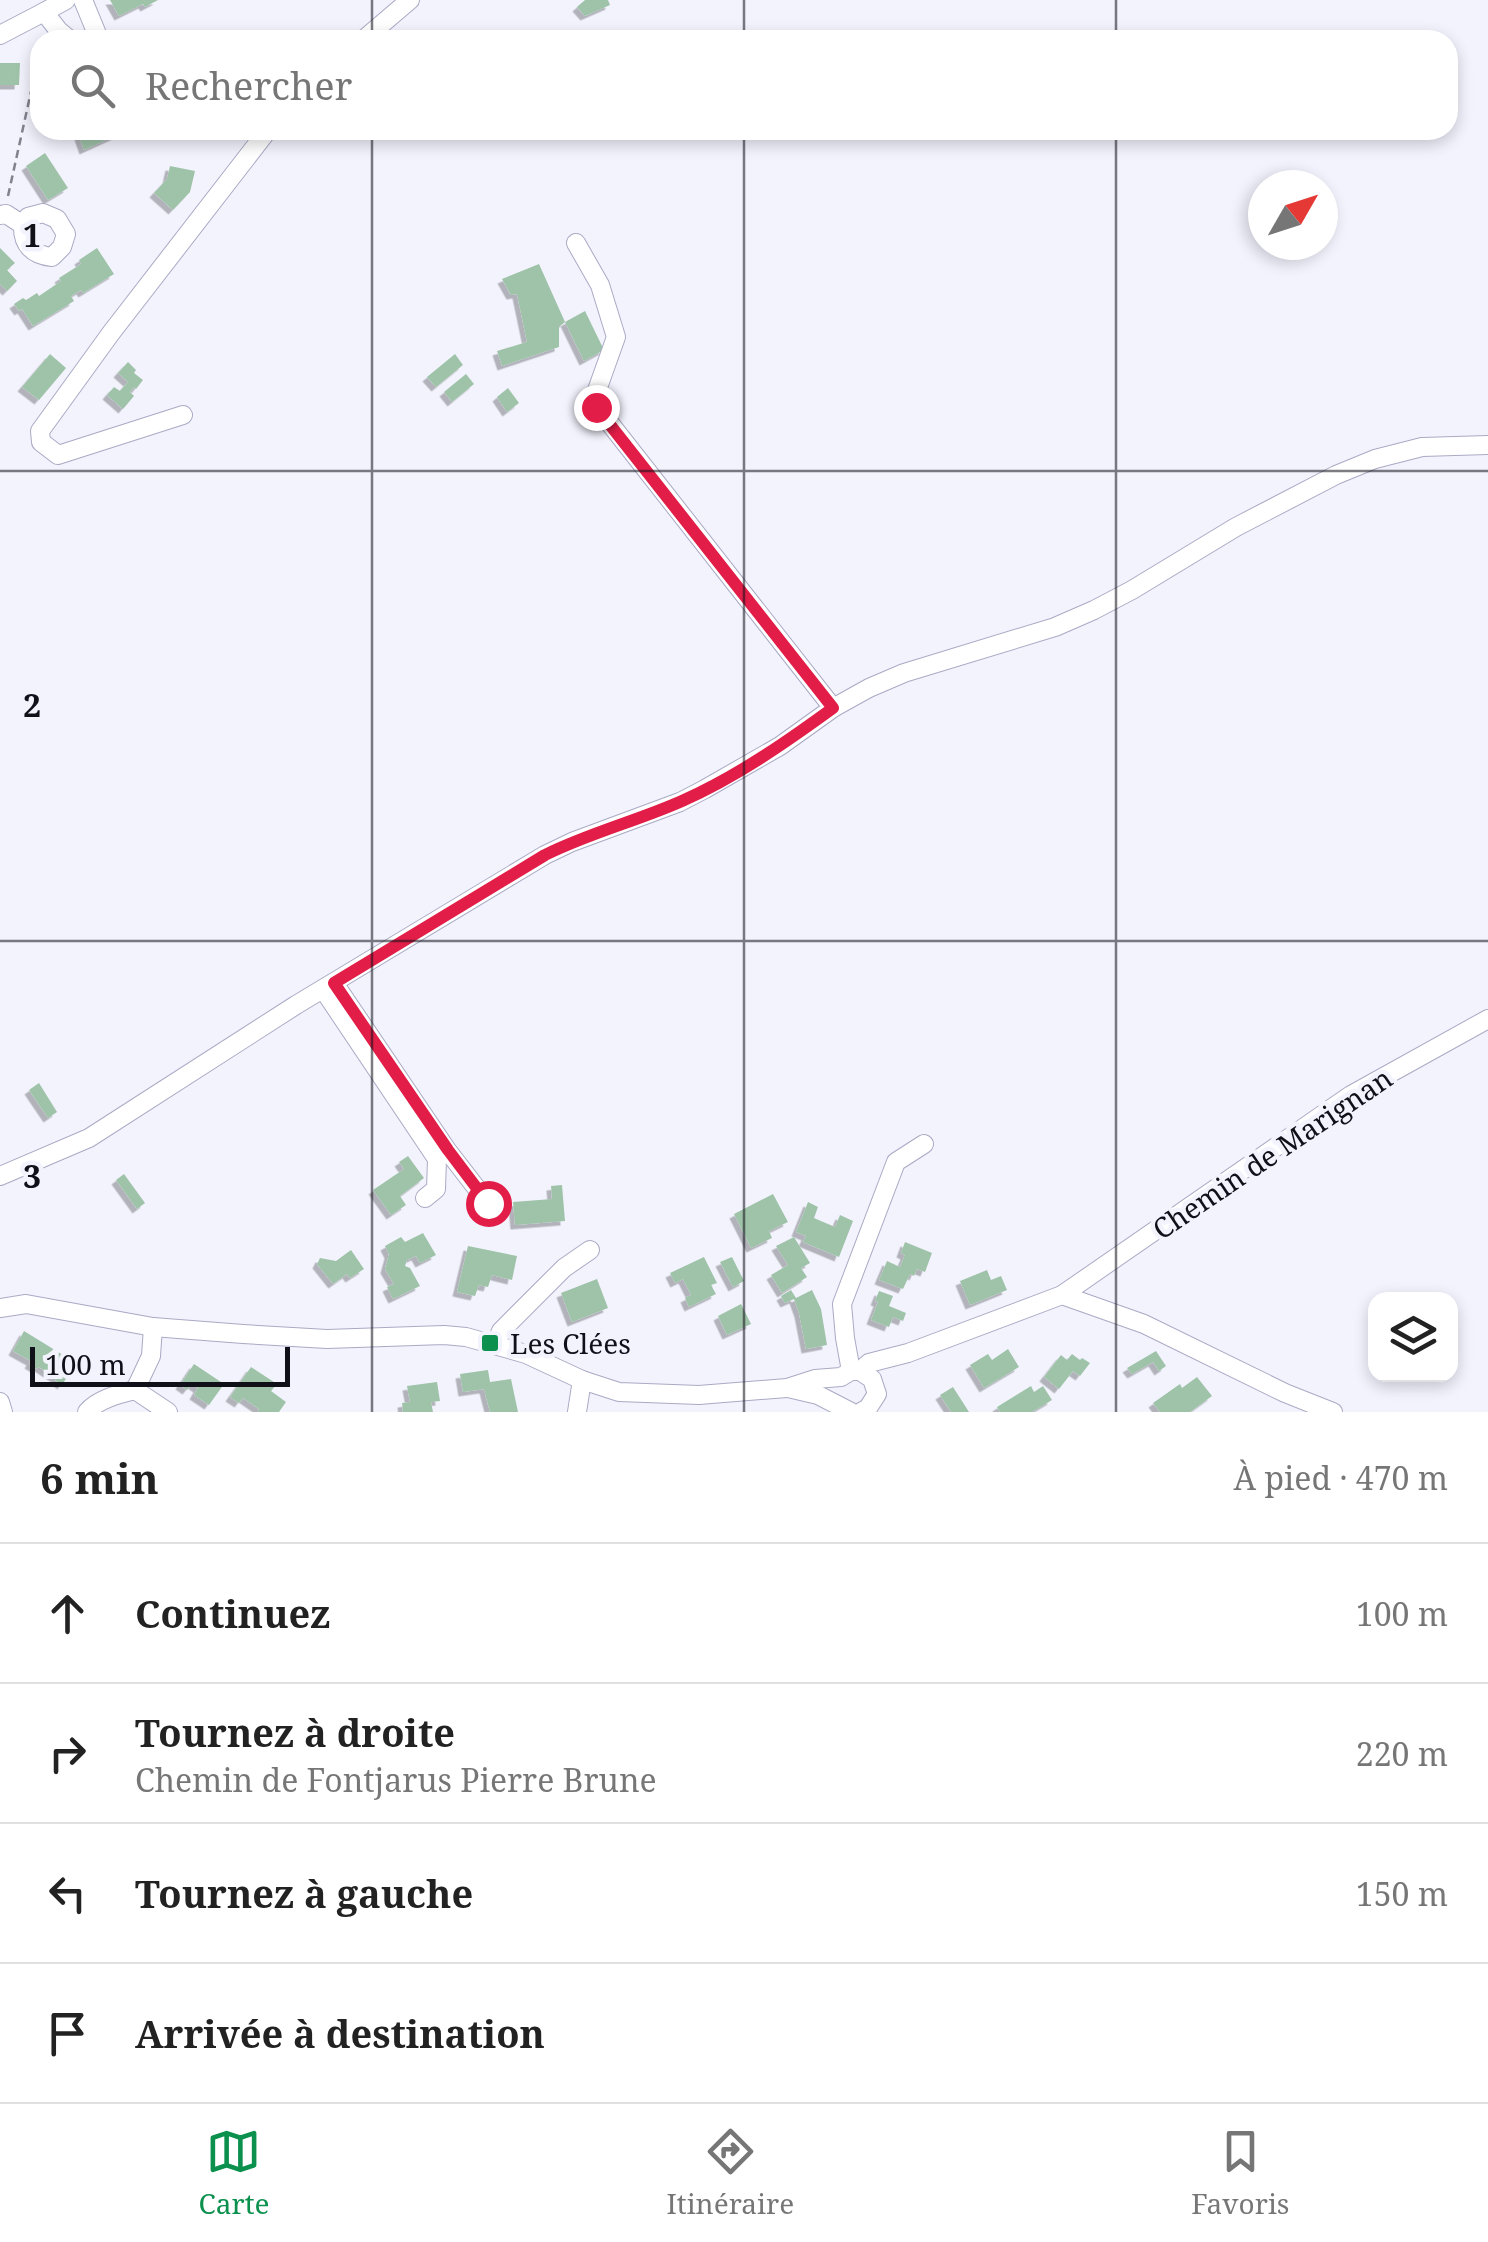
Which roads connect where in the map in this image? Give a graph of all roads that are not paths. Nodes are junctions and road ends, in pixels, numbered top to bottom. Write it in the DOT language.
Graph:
graph roads {
  1 [pos="66,0"];
  2 [pos="83,0"];
  3 [pos="410,0"];
  4 [pos="44,12"];
  5 [pos="58,30"];
  6 [pos="95,30"];
  7 [pos="374,30"];
  8 [pos="0,35"];
  9 [pos="260,140"];
  10 [pos="3,214"];
  11 [pos="23,225"];
  12 [pos="576,243"];
  13 [pos="184,414"];
  14 [pos="1488,445"];
  15 [pos="833,708"];
  16 [pos="328,986"];
  17 [pos="1488,1019"];
  18 [pos="924,1144"];
  19 [pos="0,1176"];
  20 [pos="424,1198"];
  21 [pos="488,1203"];
  22 [pos="590,1250"];
  23 [pos="1062,1295"];
  24 [pos="0,1308"];
  25 [pos="152,1327"];
  26 [pos="496,1344"];
  27 [pos="908,1354"];
  28 [pos="850,1373"];
  29 [pos="582,1380"];
  30 [pos="787,1388"];
  31 [pos="135,1390"];
  32 [pos="620,1392"];
  33 [pos="0,1402"];
  34 [pos="872,1403"];
  35 [pos="844,1408"];
  36 [pos="3,1412"];
  37 [pos="87,1412"];
  38 [pos="168,1412"];
  39 [pos="577,1412"];
  40 [pos="614,1412"];
  41 [pos="1332,1412"];
  1 -- 4 [label="street"];
  2 -- 6 [label="street"];
  3 -- 7 [label="street"];
  4 -- 5 [label="street"];
  4 -- 8 [label="street"];
  9 -- 13 [label="street"];
  10 -- 11 [label="street"];
  11 -- 11 [label="street"];
  12 -- 15 [label="street"];
  14 -- 15 [label="street"];
  15 -- 16 [label="street"];
  16 -- 19 [label="street"];
  16 -- 20 [label="street"];
  16 -- 21 [label="street"];
  17 -- 23 [label="street, Chemin de Marignan"];
  18 -- 28 [label="street"];
  22 -- 26 [label="street"];
  23 -- 27 [label="street, Chemin de Marignan"];
  23 -- 41 [label="street"];
  24 -- 25 [label="street"];
  25 -- 26 [label="street"];
  25 -- 31 [label="street"];
  26 -- 29 [label="street"];
  27 -- 28 [label="street, Chemin de Marignan"];
  27 -- 34 [label="street"];
  28 -- 30 [label="street, Chemin de Marignan"];
  28 -- 34 [label="street"];
  28 -- 35 [label="street"];
  29 -- 32 [label="street"];
  29 -- 39 [label="street"];
  30 -- 32 [label="street"];
  30 -- 35 [label="street"];
  31 -- 37 [label="street"];
  31 -- 38 [label="street"];
  32 -- 40 [label="street"];
  33 -- 36 [label="street"];
}
